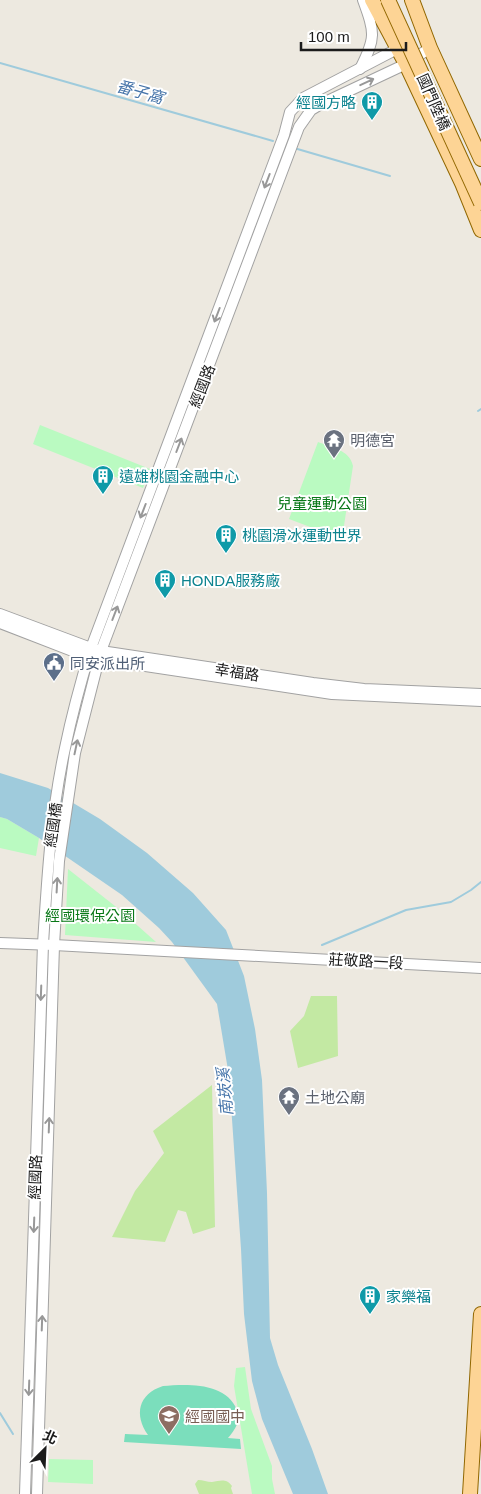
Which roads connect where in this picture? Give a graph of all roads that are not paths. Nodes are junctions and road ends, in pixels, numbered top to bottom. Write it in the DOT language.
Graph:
graph roads {
  1 [pos="363,0"];
  2 [pos="372,0"];
  3 [pos="388,0"];
  4 [pos="397,0"];
  5 [pos="412,0"];
  6 [pos="430,48"];
  7 [pos="397,49"];
  8 [pos="406,64"];
  9 [pos="360,69"];
  10 [pos="481,159"];
  11 [pos="481,182"];
  12 [pos="481,204"];
  13 [pos="481,230"];
  14 [pos="0,614"];
  15 [pos="0,623"];
  16 [pos="95,654"];
  17 [pos="481,694"];
  18 [pos="481,701"];
  19 [pos="58,790"];
  20 [pos="68,796"];
  21 [pos="53,860"];
  22 [pos="0,943"];
  23 [pos="43,944"];
  24 [pos="54,945"];
  25 [pos="481,968"];
  26 [pos="481,1314"];
  27 [pos="481,1460"];
  28 [pos="26,1494"];
  29 [pos="37,1494"];
  30 [pos="470,1494"];
  31 [pos="479,1494"];
  1 -- 9 [label="street"];
  2 -- 7 [label="main road"];
  3 -- 12 [label="main road, 國門陸橋, bridge"];
  4 -- 11 [label="main road, 國門陸橋"];
  5 -- 6 [label="main road"];
  6 -- 8 [label="street, 經國路"];
  6 -- 10 [label="main road"];
  7 -- 8 [label="main road"];
  7 -- 9 [label="street, 經國路"];
  8 -- 13 [label="main road"];
  16 -- 8 [label="street, 經國路, one-way"];
  9 -- 16 [label="street, 經國路, one-way"];
  14 -- 16 [label="street, 幸福路"];
  15 -- 16 [label="street, 幸福路"];
  16 -- 17 [label="street, 幸福路"];
  16 -- 18 [label="street, 幸福路"];
  16 -- 19 [label="street, 經國路"];
  20 -- 16 [label="street, 經國路, one-way"];
  19 -- 21 [label="street, 經國橋"];
  20 -- 21 [label="street, 經國橋"];
  21 -- 23 [label="street, 經國路"];
  24 -- 21 [label="street, 經國路, one-way"];
  22 -- 23 [label="street"];
  23 -- 24 [label="street"];
  23 -- 28 [label="street, 經國路, one-way"];
  24 -- 25 [label="street, 莊敬路一段"];
  29 -- 24 [label="street, 經國路, one-way"];
  26 -- 30 [label="main road"];
  27 -- 31 [label="main road"];
}
